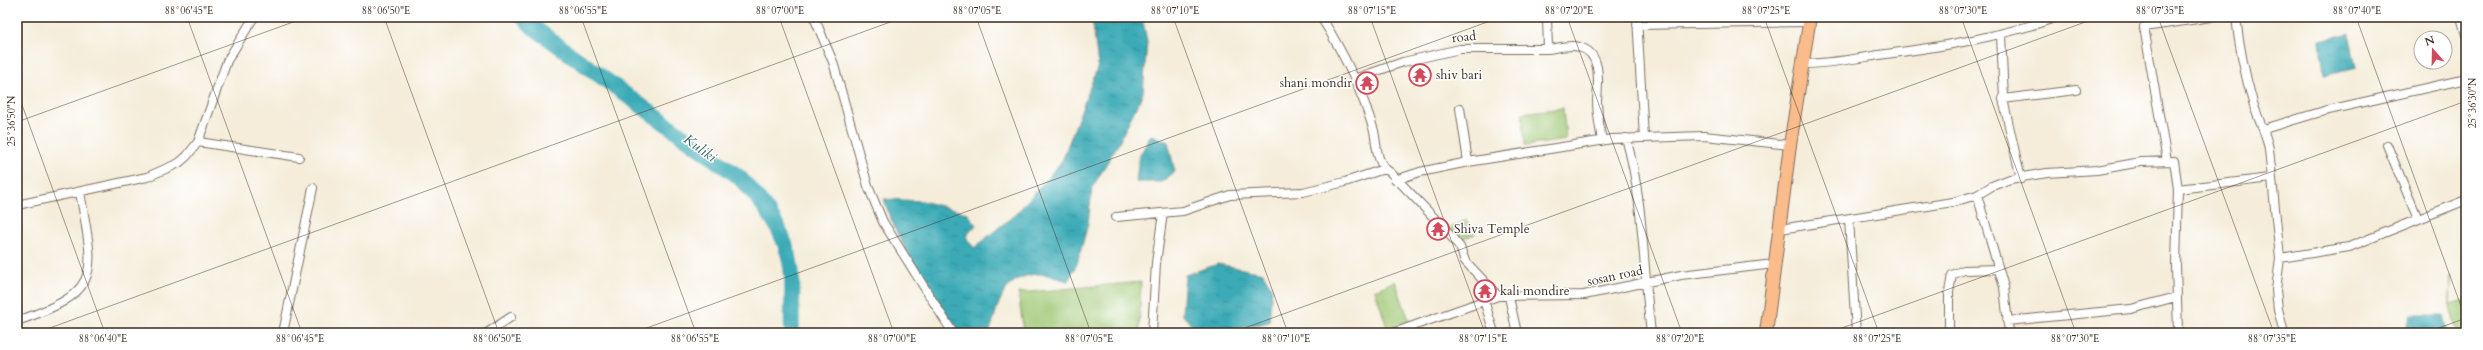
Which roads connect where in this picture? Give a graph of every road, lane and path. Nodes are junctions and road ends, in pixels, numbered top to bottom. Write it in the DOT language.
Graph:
graph roads {
  1 [pos="254,17"];
  2 [pos="814,17"];
  3 [pos="1321,17"];
  4 [pos="1547,17"];
  5 [pos="2057,17"];
  6 [pos="2211,17"];
  7 [pos="2236,17"];
  8 [pos="2461,17"];
  9 [pos="1809,19"];
  10 [pos="1637,21"];
  11 [pos="2001,35"];
  12 [pos="2466,35"];
  13 [pos="1548,49"];
  14 [pos="1801,64"];
  15 [pos="1354,78"];
  16 [pos="2466,78"];
  17 [pos="2076,90"];
  18 [pos="2004,99"];
  19 [pos="1460,108"];
  20 [pos="2264,129"];
  21 [pos="1626,138"];
  22 [pos="1644,138"];
  23 [pos="1602,141"];
  24 [pos="198,142"];
  25 [pos="1790,145"];
  26 [pos="2387,145"];
  27 [pos="299,157"];
  28 [pos="2167,161"];
  29 [pos="1468,162"];
  30 [pos="1387,171"];
  31 [pos="2271,178"];
  32 [pos="2020,179"];
  33 [pos="1396,180"];
  34 [pos="313,188"];
  35 [pos="2178,188"];
  36 [pos="80,192"];
  37 [pos="1978,196"];
  38 [pos="2466,200"];
  39 [pos="17,206"];
  40 [pos="1163,212"];
  41 [pos="1116,217"];
  42 [pos="1849,219"];
  43 [pos="2418,219"];
  44 [pos="1780,229"];
  45 [pos="2280,258"];
  46 [pos="1774,264"];
  47 [pos="1998,269"];
  48 [pos="1647,281"];
  49 [pos="1498,296"];
  50 [pos="1509,297"];
  51 [pos="2176,297"];
  52 [pos="1484,300"];
  53 [pos="511,317"];
  54 [pos="17,321"];
  55 [pos="2007,321"];
  56 [pos="1417,329"];
  57 [pos="283,333"];
  58 [pos="487,333"];
  59 [pos="952,333"];
  60 [pos="1152,333"];
  61 [pos="1393,333"];
  62 [pos="1494,333"];
  63 [pos="1517,333"];
  64 [pos="1650,333"];
  65 [pos="1766,333"];
  66 [pos="1856,333"];
  67 [pos="1949,333"];
  68 [pos="2008,333"];
  69 [pos="2178,333"];
  70 [pos="2284,333"];
  1 -- 24 [label="street"];
  2 -- 59 [label="street"];
  3 -- 15 [label="street"];
  4 -- 13 [label="street"];
  5 -- 11 [label="street"];
  6 -- 28 [label="street"];
  7 -- 20 [label="street"];
  8 -- 12 [label="street"];
  9 -- 10 [label="street"];
  9 -- 14 [label="main road"];
  10 -- 22 [label="street"];
  11 -- 14 [label="street"];
  11 -- 18 [label="street"];
  13 -- 15 [label="street, road"];
  13 -- 23 [label="street, road"];
  14 -- 25 [label="main road"];
  15 -- 30 [label="street"];
  16 -- 20 [label="street"];
  17 -- 18 [label="street"];
  18 -- 32 [label="street"];
  19 -- 29 [label="street"];
  20 -- 31 [label="street"];
  21 -- 22 [label="street"];
  21 -- 23 [label="street"];
  21 -- 48 [label="street"];
  22 -- 25 [label="street"];
  23 -- 29 [label="street"];
  24 -- 27 [label="street"];
  24 -- 36 [label="street"];
  25 -- 44 [label="main road"];
  26 -- 43 [label="street"];
  28 -- 32 [label="street"];
  28 -- 35 [label="street"];
  29 -- 33 [label="street"];
  30 -- 33 [label="street"];
  30 -- 40 [label="street"];
  31 -- 35 [label="street"];
  31 -- 45 [label="street"];
  32 -- 37 [label="street"];
  33 -- 49 [label="street"];
  34 -- 57 [label="street"];
  35 -- 51 [label="street"];
  36 -- 39 [label="street"];
  36 -- 54 [label="street"];
  37 -- 42 [label="street"];
  37 -- 47 [label="street"];
  38 -- 43 [label="street"];
  40 -- 41 [label="street"];
  40 -- 60 [label="street"];
  42 -- 44 [label="street"];
  42 -- 66 [label="street"];
  43 -- 45 [label="street"];
  44 -- 46 [label="main road"];
  45 -- 70 [label="street"];
  46 -- 48 [label="street, sosan road"];
  46 -- 65 [label="main road"];
  47 -- 55 [label="street"];
  47 -- 67 [label="street"];
  48 -- 50 [label="street, sosan road"];
  48 -- 64 [label="street"];
  49 -- 50 [label="street, sosan road"];
  49 -- 52 [label="street, sosan road"];
  50 -- 63 [label="street"];
  51 -- 55 [label="street"];
  51 -- 69 [label="street"];
  52 -- 56 [label="street, sosan road"];
  52 -- 62 [label="street"];
  53 -- 58 [label="street"];
  55 -- 68 [label="street"];
  56 -- 61 [label="street, sosan road"];
}
